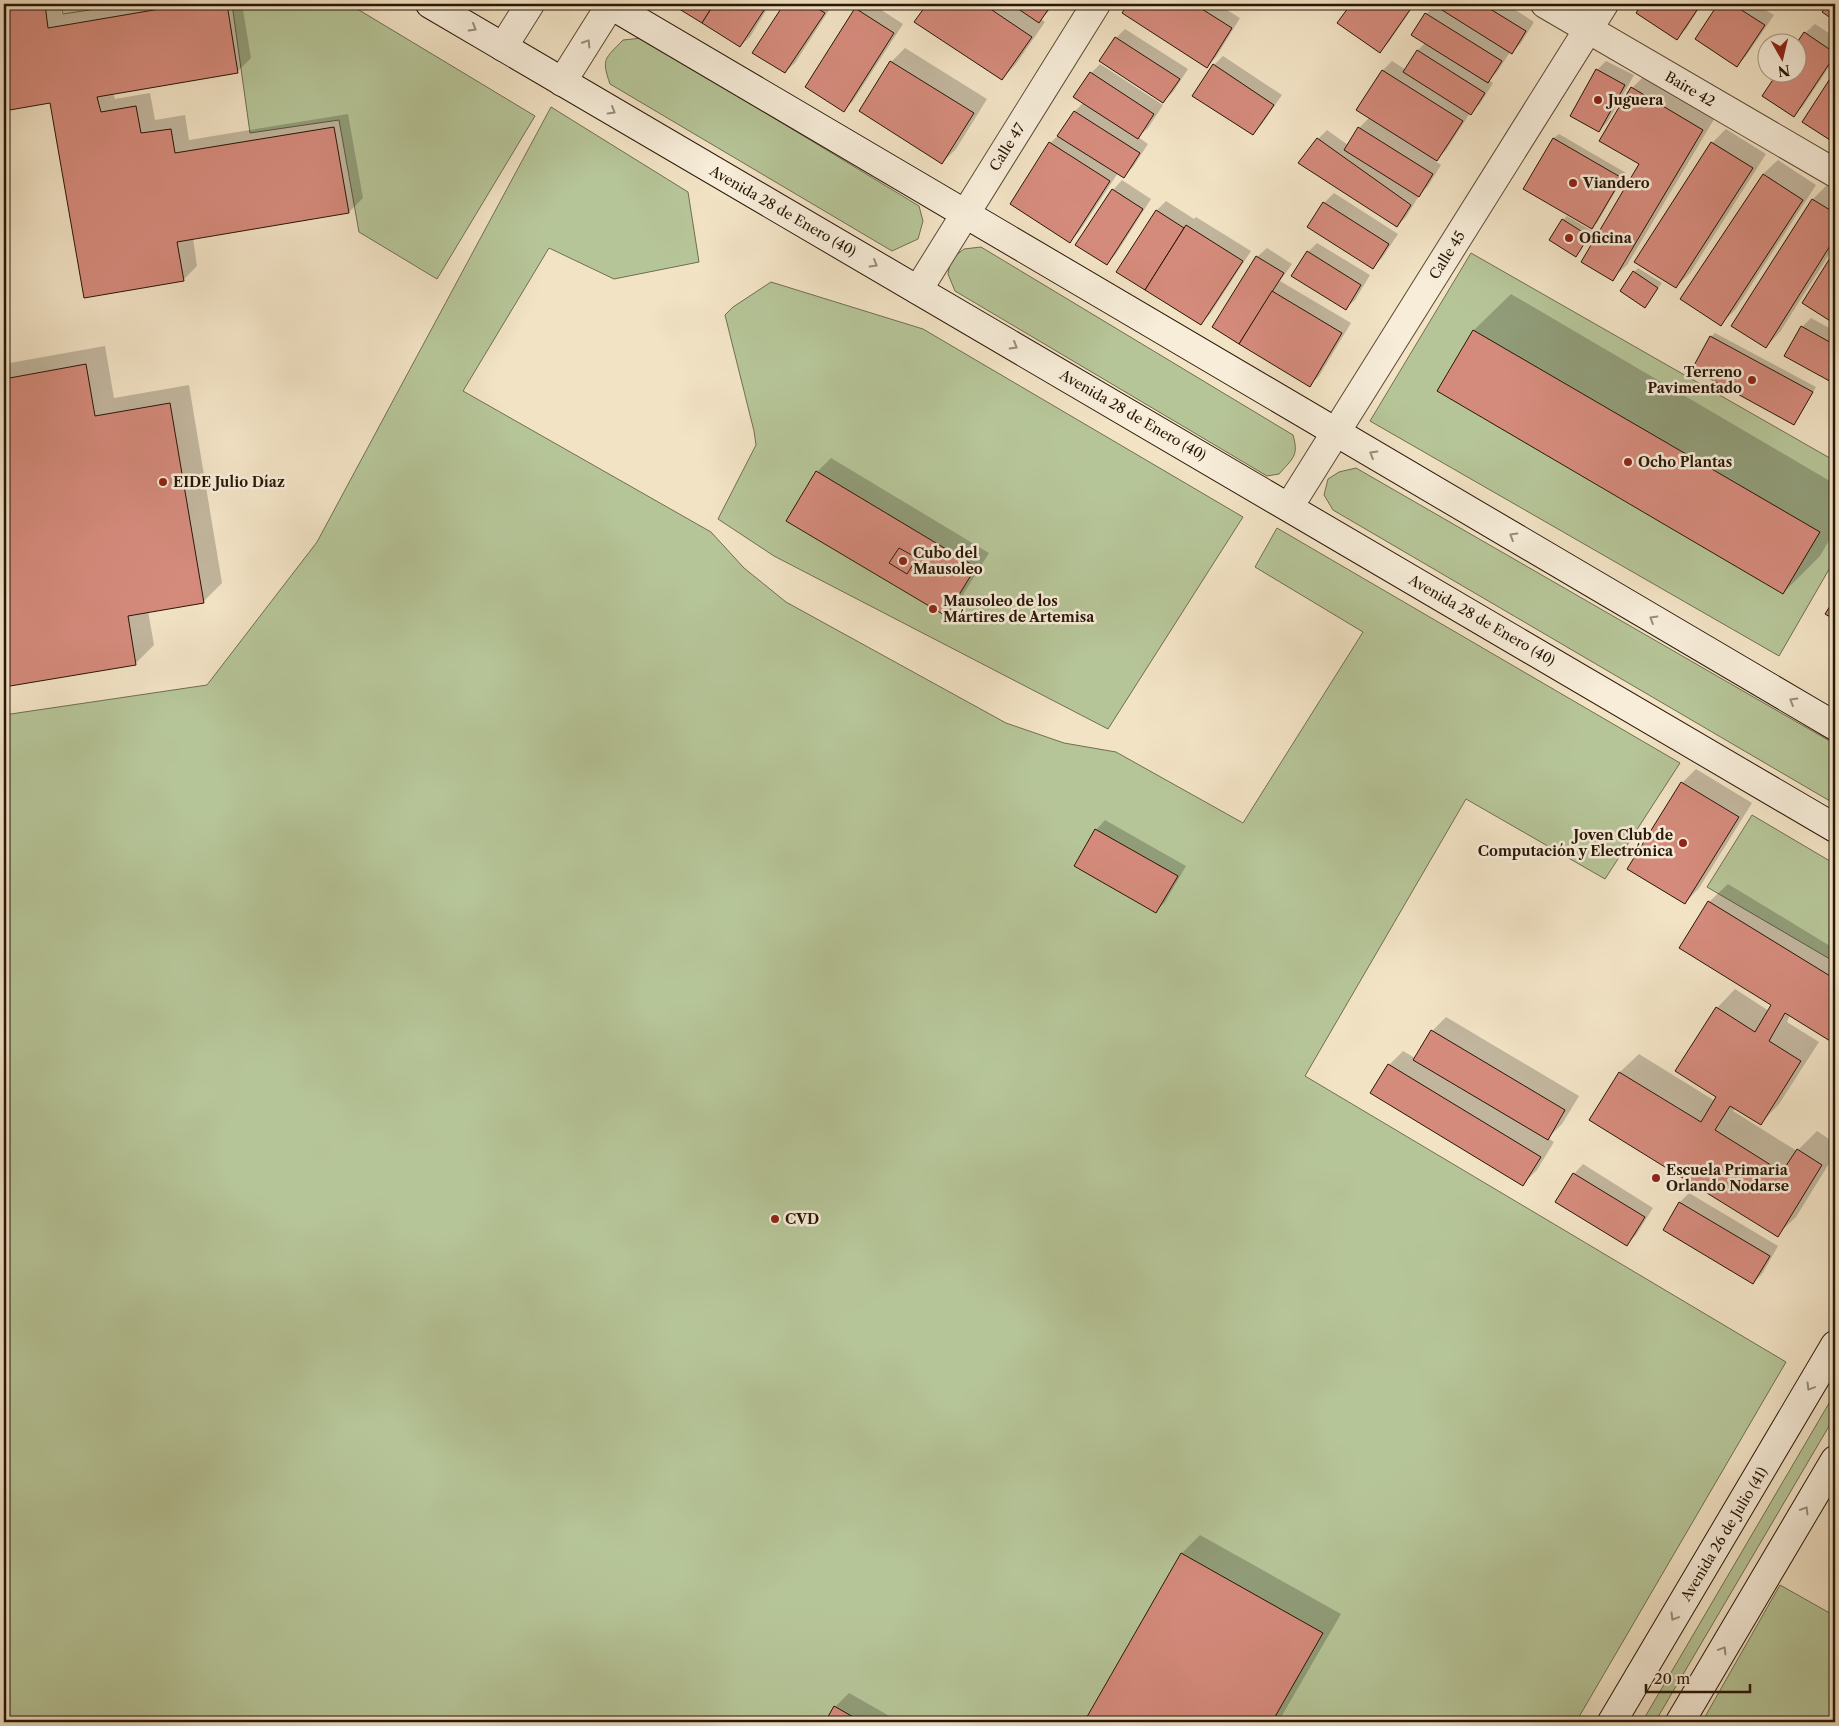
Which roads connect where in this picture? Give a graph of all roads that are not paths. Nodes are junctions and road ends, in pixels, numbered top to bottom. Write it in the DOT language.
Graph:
graph roads {
  1 [pos="430,4"];
  2 [pos="530,4"];
  3 [pos="610,4"];
  4 [pos="1096,4"];
  5 [pos="1545,4"];
  6 [pos="1604,4"];
  7 [pos="1589,29"];
  8 [pos="504,46"];
  9 [pos="562,82"];
  10 [pos="1835,173"];
  11 [pos="966,214"];
  12 [pos="918,290"];
  13 [pos="1336,432"];
  14 [pos="1289,507"];
  15 [pos="1835,726"];
  16 [pos="1835,828"];
  17 [pos="1835,1345"];
  18 [pos="1835,1460"];
  19 [pos="1612,1722"];
  20 [pos="1680,1722"];
  1 -- 8 [label="main road, Avenida 28 de Enero (40), one-way"];
  2 -- 8 [label="main road"];
  9 -- 3 [label="main road, one-way"];
  3 -- 11 [label="main road"];
  4 -- 11 [label="main road, Calle 47"];
  5 -- 7 [label="main road, Baire 42"];
  6 -- 7 [label="main road, Calle 45"];
  7 -- 10 [label="main road, Baire 42"];
  7 -- 13 [label="main road, Calle 45"];
  8 -- 9 [label="main road, Avenida 28 de Enero (40)"];
  9 -- 12 [label="main road, Avenida 28 de Enero (40), one-way"];
  11 -- 12 [label="main road, Calle 47"];
  11 -- 13 [label="main road"];
  12 -- 14 [label="main road, Avenida 28 de Enero (40), one-way"];
  13 -- 14 [label="main road, Calle 45"];
  15 -- 13 [label="main road, one-way"];
  14 -- 16 [label="main road, Avenida 28 de Enero (40)"];
  17 -- 19 [label="main road, Avenida 26 de Julio (41), one-way"];
  20 -- 18 [label="main road, one-way"];
}
